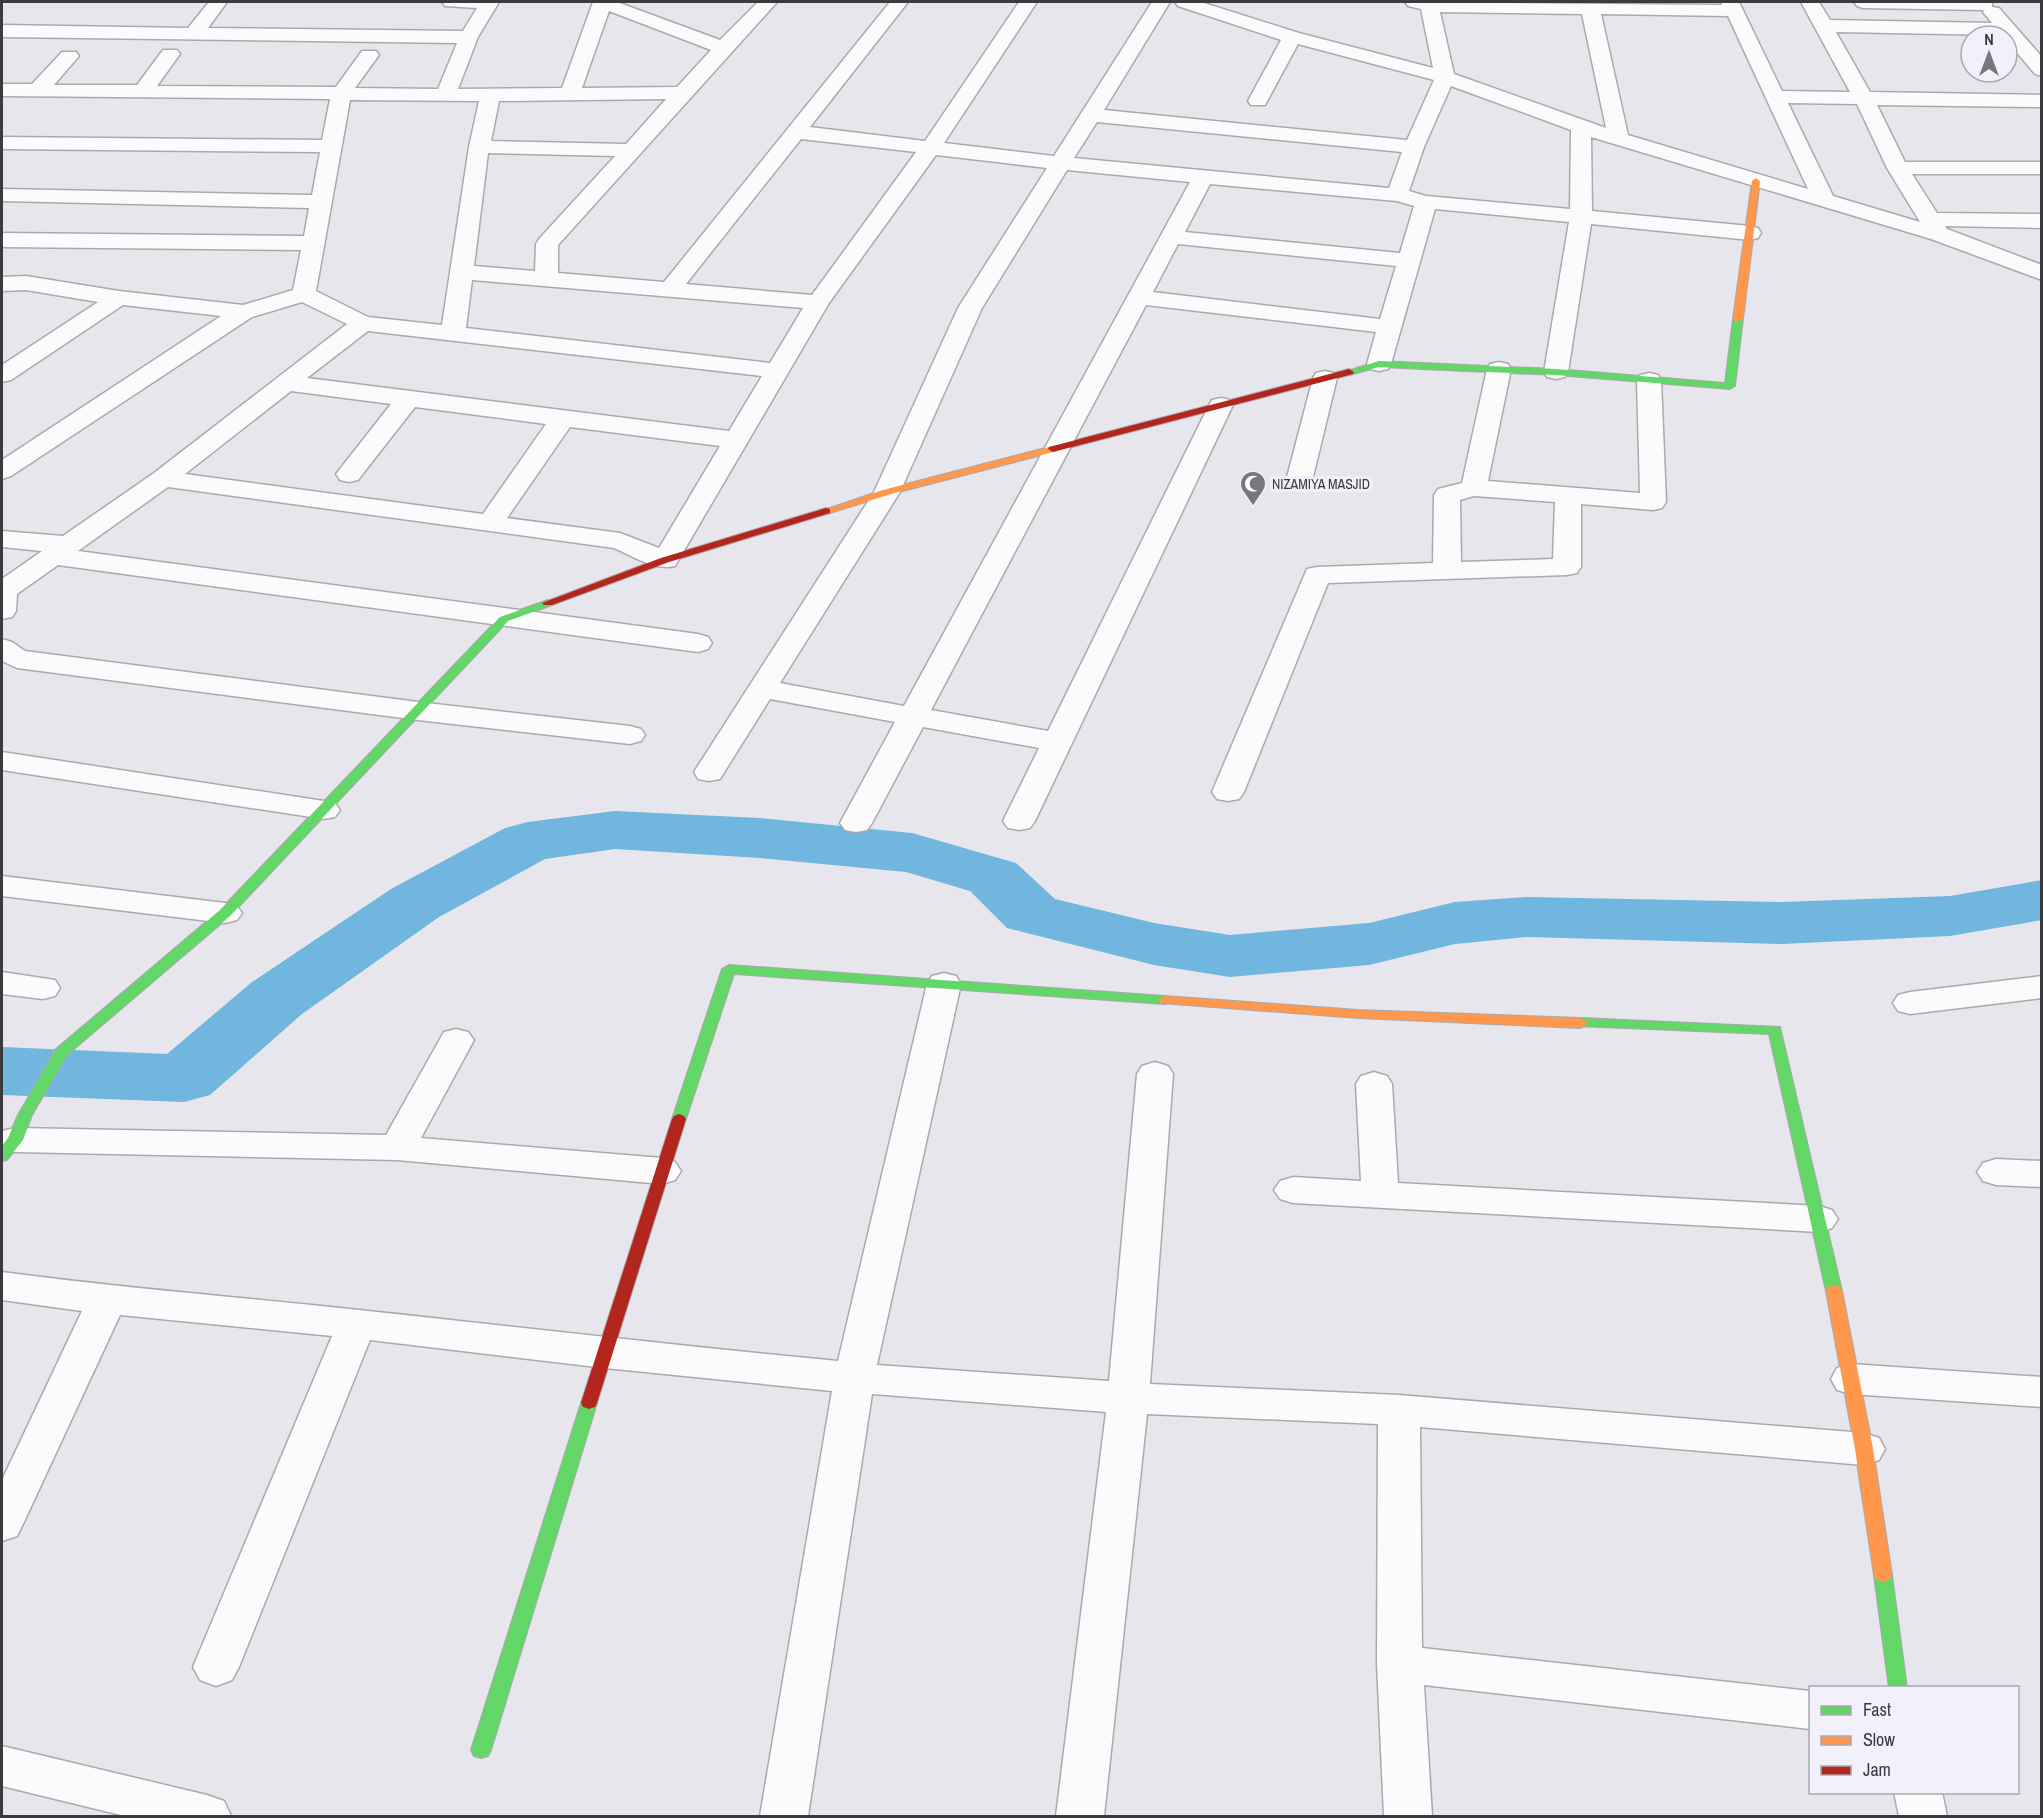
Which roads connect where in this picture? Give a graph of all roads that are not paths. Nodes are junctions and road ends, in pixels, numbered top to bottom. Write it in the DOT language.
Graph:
graph roads {
  1 [pos="218,2"];
  2 [pos="451,2"];
  3 [pos="490,2"];
  4 [pos="603,2"];
  5 [pos="768,2"];
  6 [pos="899,2"];
  7 [pos="1026,2"];
  8 [pos="1161,2"];
  9 [pos="1184,2"];
  10 [pos="1810,2"];
  11 [pos="1863,2"];
  12 [pos="1984,2"];
  13 [pos="1424,3"];
  14 [pos="1732,6"];
  15 [pos="1590,8"];
  16 [pos="2002,24"];
  17 [pos="1823,26"];
  18 [pos="1959,28"];
  19 [pos="2,31"];
  20 [pos="194,33"];
  21 [pos="469,37"];
  22 [pos="1292,37"];
  23 [pos="2019,44"];
  24 [pos="723,48"];
  25 [pos="170,54"];
  26 [pos="369,55"];
  27 [pos="69,56"];
  28 [pos="2042,70"];
  29 [pos="1445,77"];
  30 [pos="2,90"];
  31 [pos="38,90"];
  32 [pos="143,91"];
  33 [pos="341,93"];
  34 [pos="685,93"];
  35 [pos="446,94"];
  36 [pos="570,94"];
  37 [pos="490,95"];
  38 [pos="1774,97"];
  39 [pos="1864,99"];
  40 [pos="1258,101"];
  41 [pos="2042,101"];
  42 [pos="1092,115"];
  43 [pos="1581,126"];
  44 [pos="796,132"];
  45 [pos="1618,138"];
  46 [pos="2,143"];
  47 [pos="331,146"];
  48 [pos="479,147"];
  49 [pos="931,147"];
  50 [pos="1414,147"];
  51 [pos="633,150"];
  52 [pos="1059,163"];
  53 [pos="1898,168"];
  54 [pos="2042,168"];
  55 [pos="1203,177"];
  56 [pos="1756,181"];
  57 [pos="1397,195"];
  58 [pos="5,200"];
  59 [pos="1824,201"];
  60 [pos="321,202"];
  61 [pos="1426,202"];
  62 [pos="1581,216"];
  63 [pos="2042,221"];
  64 [pos="1934,226"];
  65 [pos="1749,233"];
  66 [pos="1173,237"];
  67 [pos="2,240"];
  68 [pos="314,243"];
  69 [pos="1409,261"];
  70 [pos="462,272"];
  71 [pos="2042,273"];
  72 [pos="546,279"];
  73 [pos="2,284"];
  74 [pos="670,289"];
  75 [pos="304,294"];
  76 [pos="1140,297"];
  77 [pos="119,298"];
  78 [pos="818,302"];
  79 [pos="244,312"];
  80 [pos="363,323"];
  81 [pos="1390,327"];
  82 [pos="453,333"];
  83 [pos="1379,364"];
  84 [pos="1499,369"];
  85 [pos="777,371"];
  86 [pos="1556,372"];
  87 [pos="2,375"];
  88 [pos="1325,378"];
  89 [pos="1649,380"];
  90 [pos="285,383"];
  91 [pos="408,399"];
  92 [pos="1221,405"];
  93 [pos="563,418"];
  94 [pos="736,440"];
  95 [pos="1060,446"];
  96 [pos="2,471"];
  97 [pos="349,474"];
  98 [pos="163,479"];
  99 [pos="1299,481"];
  100 [pos="1474,488"];
  101 [pos="887,492"];
  102 [pos="1568,495"];
  103 [pos="490,523"];
  104 [pos="2,539"];
  105 [pos="61,551"];
  106 [pos="665,560"];
  107 [pos="1447,572"];
  108 [pos="2,611"];
  109 [pos="504,619"];
  110 [pos="698,643"];
  111 [pos="2,648"];
  112 [pos="762,689"];
  113 [pos="418,711"];
  114 [pos="914,716"];
  115 [pos="630,735"];
  116 [pos="1057,742"];
  117 [pos="2,761"];
  118 [pos="709,772"];
  119 [pos="1228,792"];
  120 [pos="324,810"];
  121 [pos="1019,821"];
  122 [pos="856,824"];
  123 [pos="2,886"];
  124 [pos="225,913"];
  125 [pos="2,983"];
  126 [pos="944,984"];
  127 [pos="2042,987"];
  128 [pos="43,988"];
  129 [pos="1910,1003"];
  130 [pos="456,1040"];
  131 [pos="1155,1074"];
  132 [pos="1374,1084"];
  133 [pos="14,1137"];
  134 [pos="397,1148"];
  135 [pos="662,1172"];
  136 [pos="1996,1172"];
  137 [pos="2042,1174"];
  138 [pos="1293,1190"];
  139 [pos="1380,1194"];
  140 [pos="1819,1219"];
  141 [pos="2,1286"];
  142 [pos="108,1300"];
  143 [pos="357,1324"];
  144 [pos="605,1353"];
  145 [pos="854,1378"];
  146 [pos="1851,1379"];
  147 [pos="2042,1392"];
  148 [pos="1128,1398"];
  149 [pos="1399,1410"];
  150 [pos="1864,1449"];
  151 [pos="2,1524"];
  152 [pos="1401,1664"];
  153 [pos="216,1667"];
  154 [pos="1898,1686"];
  155 [pos="1809,1710"];
  156 [pos="481,1750"];
  157 [pos="2,1766"];
  158 [pos="1918,1794"];
  159 [pos="207,1816"];
  160 [pos="784,1816"];
  161 [pos="1080,1816"];
  162 [pos="1408,1816"];
  163 [pos="1923,1816"];
  1 -- 20 [label="street"];
  2 -- 3 [label="street"];
  3 -- 21 [label="street"];
  4 -- 24 [label="street"];
  4 -- 36 [label="street"];
  5 -- 24 [label="street"];
  6 -- 44 [label="street"];
  7 -- 49 [label="street"];
  8 -- 42 [label="street"];
  9 -- 22 [label="street"];
  10 -- 17 [label="street"];
  11 -- 12 [label="street"];
  12 -- 16 [label="street"];
  13 -- 15 [label="street"];
  13 -- 29 [label="street"];
  14 -- 15 [label="street"];
  14 -- 38 [label="street"];
  15 -- 45 [label="street"];
  17 -- 18 [label="street"];
  17 -- 39 [label="street"];
  19 -- 20 [label="street"];
  20 -- 21 [label="street"];
  21 -- 35 [label="street"];
  22 -- 29 [label="street"];
  22 -- 40 [label="street"];
  23 -- 28 [label="street"];
  24 -- 34 [label="street"];
  25 -- 32 [label="street"];
  26 -- 33 [label="street"];
  27 -- 31 [label="street"];
  29 -- 43 [label="street"];
  29 -- 50 [label="street"];
  30 -- 31 [label="street"];
  31 -- 32 [label="street"];
  32 -- 33 [label="street"];
  33 -- 35 [label="street"];
  33 -- 47 [label="street"];
  34 -- 36 [label="street"];
  34 -- 51 [label="street"];
  35 -- 37 [label="street"];
  36 -- 37 [label="street"];
  37 -- 48 [label="street"];
  38 -- 39 [label="street"];
  38 -- 59 [label="street"];
  39 -- 41 [label="street"];
  39 -- 53 [label="street"];
  42 -- 50 [label="street"];
  42 -- 52 [label="street"];
  43 -- 45 [label="street"];
  43 -- 62 [label="street"];
  44 -- 49 [label="street"];
  44 -- 74 [label="street"];
  45 -- 56 [label="street"];
  46 -- 47 [label="street"];
  47 -- 60 [label="street"];
  48 -- 51 [label="street"];
  48 -- 70 [label="street"];
  49 -- 52 [label="street"];
  49 -- 78 [label="street"];
  50 -- 57 [label="street"];
  51 -- 72 [label="street"];
  52 -- 55 [label="street"];
  52 -- 101 [label="street"];
  53 -- 54 [label="street"];
  53 -- 64 [label="street"];
  55 -- 57 [label="street"];
  55 -- 66 [label="street"];
  56 -- 59 [label="street"];
  56 -- 65 [label="street"];
  57 -- 61 [label="street"];
  58 -- 60 [label="street"];
  59 -- 64 [label="street"];
  60 -- 68 [label="street"];
  61 -- 62 [label="street"];
  61 -- 69 [label="street"];
  62 -- 65 [label="street"];
  62 -- 86 [label="street"];
  63 -- 64 [label="street"];
  64 -- 71 [label="street"];
  65 -- 89 [label="street"];
  66 -- 69 [label="street"];
  66 -- 76 [label="street"];
  67 -- 68 [label="street"];
  68 -- 75 [label="street"];
  69 -- 81 [label="street"];
  70 -- 72 [label="street"];
  70 -- 82 [label="street"];
  72 -- 74 [label="street"];
  73 -- 77 [label="street"];
  74 -- 78 [label="street"];
  75 -- 79 [label="street"];
  75 -- 80 [label="street"];
  76 -- 81 [label="street"];
  76 -- 95 [label="street"];
  77 -- 79 [label="street"];
  77 -- 87 [label="street"];
  78 -- 85 [label="street"];
  79 -- 96 [label="street"];
  80 -- 82 [label="street"];
  80 -- 90 [label="street"];
  81 -- 83 [label="street"];
  82 -- 85 [label="street"];
  83 -- 84 [label="street"];
  83 -- 88 [label="street"];
  84 -- 86 [label="street"];
  84 -- 100 [label="street"];
  85 -- 94 [label="street"];
  86 -- 89 [label="street"];
  88 -- 92 [label="street"];
  88 -- 99 [label="street"];
  89 -- 102 [label="street"];
  90 -- 91 [label="street"];
  90 -- 98 [label="street"];
  91 -- 93 [label="street"];
  91 -- 97 [label="street"];
  92 -- 95 [label="street"];
  92 -- 116 [label="street"];
  93 -- 94 [label="street"];
  93 -- 103 [label="street"];
  94 -- 106 [label="street"];
  95 -- 101 [label="street"];
  95 -- 114 [label="street"];
  98 -- 103 [label="street"];
  98 -- 105 [label="street"];
  100 -- 102 [label="street"];
  100 -- 107 [label="street"];
  101 -- 106 [label="street"];
  101 -- 112 [label="street"];
  102 -- 107 [label="street"];
  103 -- 106 [label="street"];
  104 -- 105 [label="street"];
  105 -- 108 [label="street"];
  105 -- 109 [label="street"];
  106 -- 109 [label="street"];
  107 -- 119 [label="street"];
  109 -- 110 [label="street"];
  109 -- 113 [label="street"];
  111 -- 113 [label="street"];
  112 -- 114 [label="street"];
  112 -- 118 [label="street"];
  113 -- 115 [label="street"];
  113 -- 120 [label="street"];
  114 -- 116 [label="street"];
  114 -- 122 [label="street"];
  116 -- 121 [label="street"];
  117 -- 120 [label="street"];
  120 -- 124 [label="street"];
  123 -- 124 [label="street"];
  124 -- 133 [label="street"];
  125 -- 128 [label="street"];
  126 -- 135 [label="street"];
  126 -- 140 [label="street"];
  126 -- 145 [label="street"];
  127 -- 129 [label="street"];
  130 -- 134 [label="street"];
  131 -- 148 [label="street"];
  132 -- 139 [label="street"];
  133 -- 134 [label="street"];
  134 -- 135 [label="street"];
  135 -- 144 [label="street"];
  136 -- 137 [label="street"];
  138 -- 139 [label="street"];
  139 -- 140 [label="street"];
  140 -- 146 [label="street"];
  141 -- 142 [label="street"];
  142 -- 143 [label="street"];
  142 -- 151 [label="street"];
  143 -- 144 [label="street"];
  143 -- 153 [label="street"];
  144 -- 145 [label="street"];
  144 -- 156 [label="street"];
  145 -- 148 [label="street"];
  145 -- 160 [label="street"];
  146 -- 147 [label="street"];
  146 -- 150 [label="street"];
  148 -- 149 [label="street"];
  148 -- 161 [label="street"];
  149 -- 150 [label="street"];
  149 -- 152 [label="street"];
  150 -- 154 [label="street"];
  152 -- 155 [label="street"];
  152 -- 162 [label="street"];
  157 -- 159 [label="street"];
  158 -- 163 [label="street"];
}
